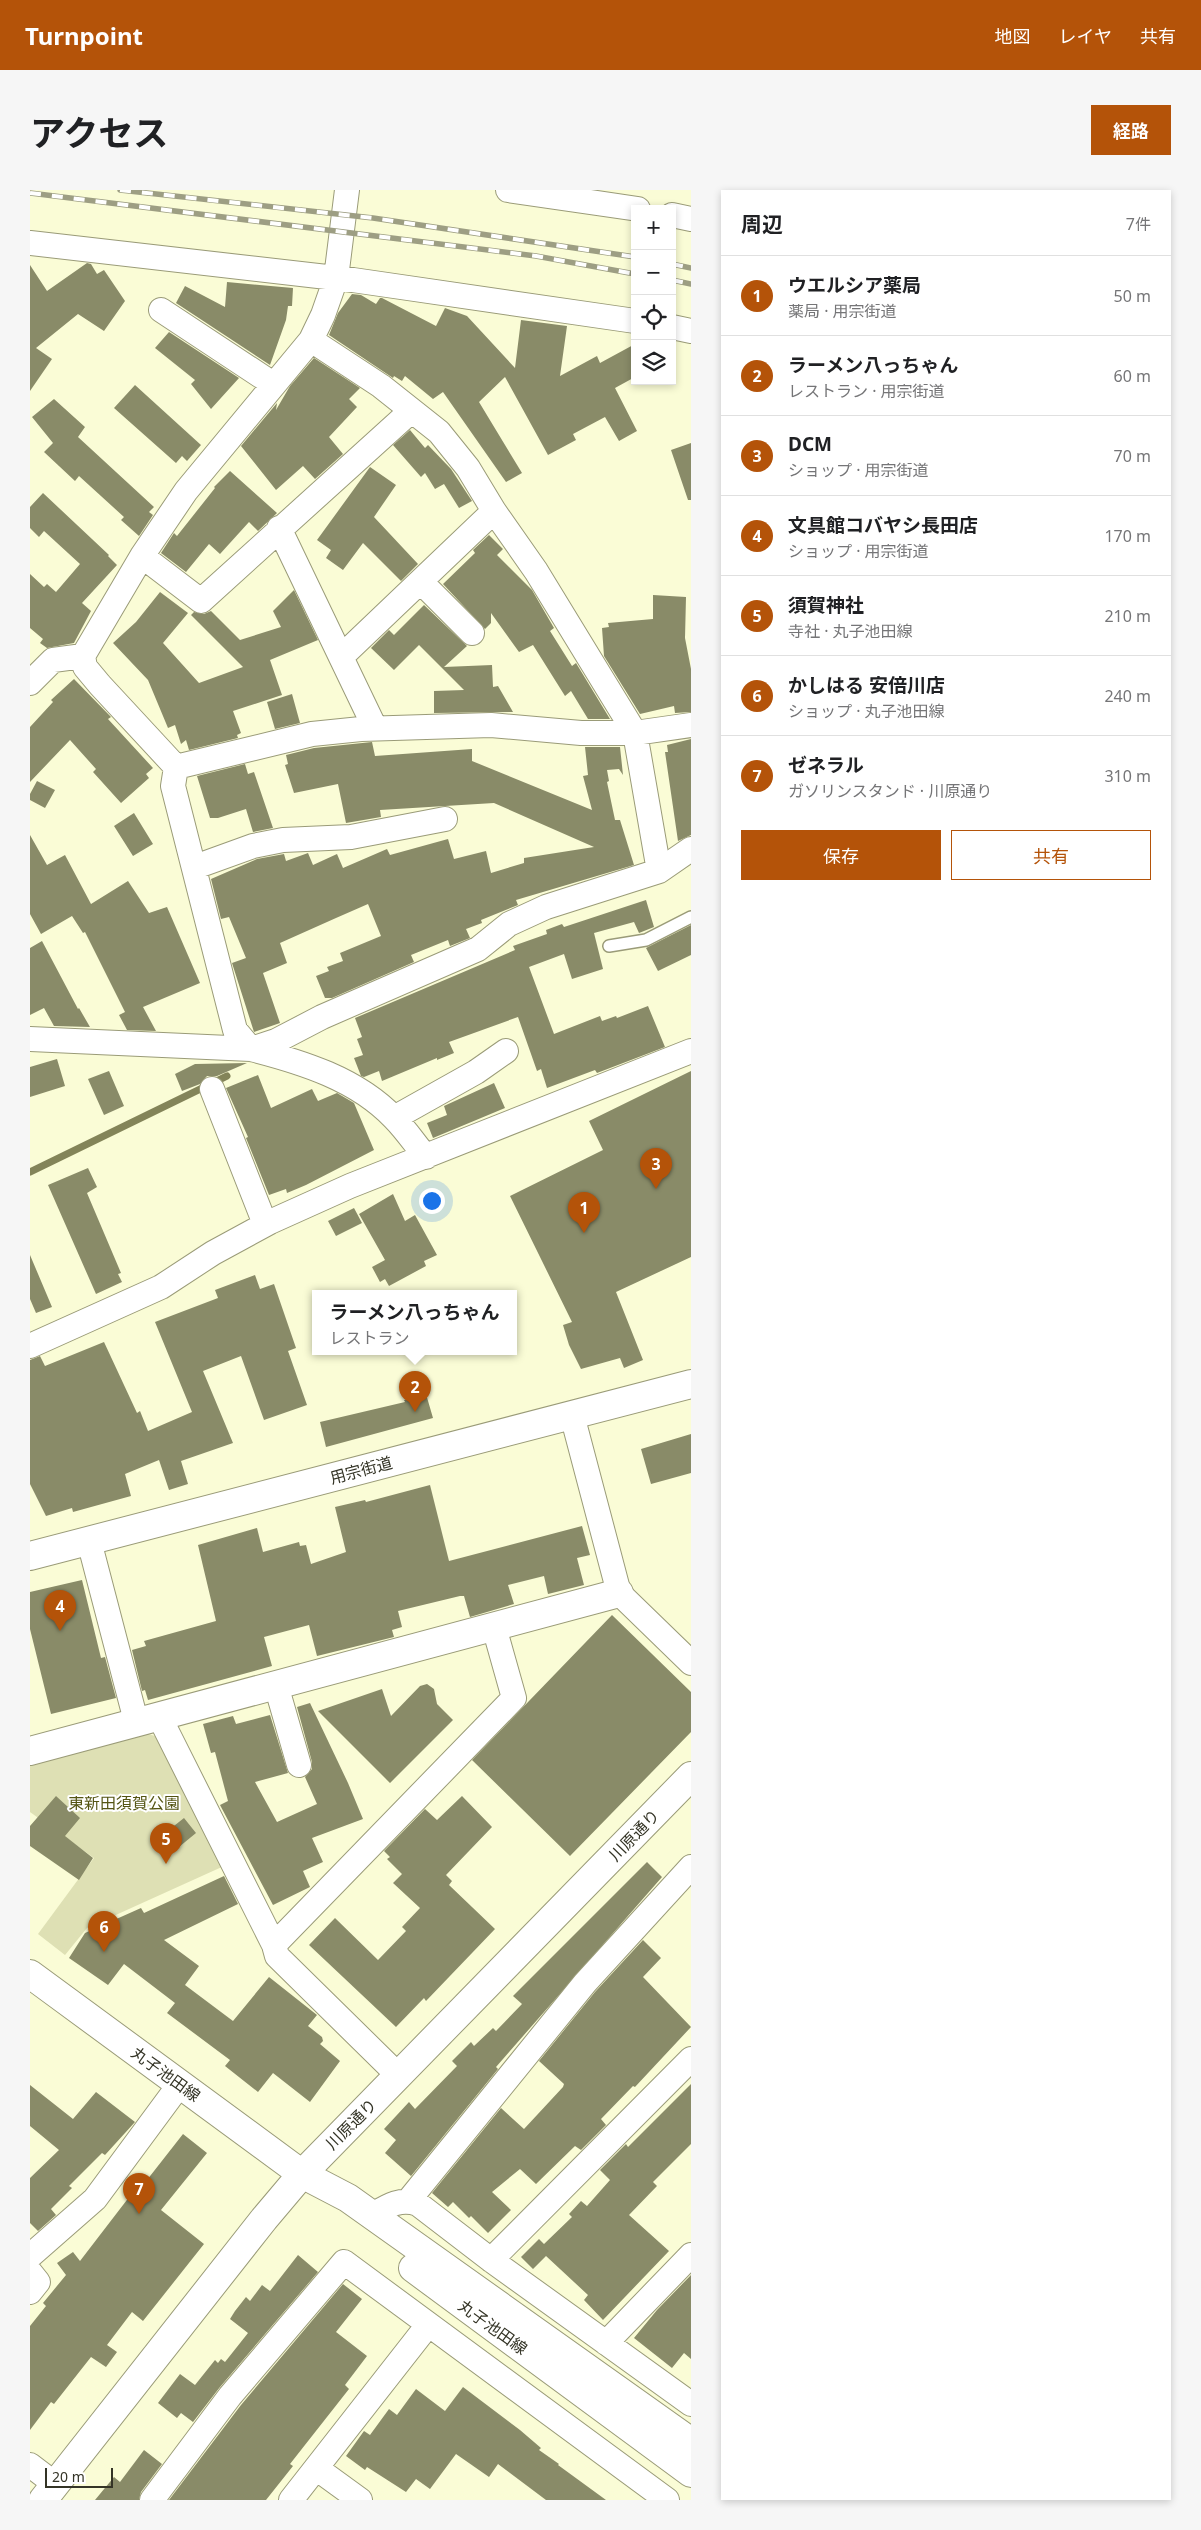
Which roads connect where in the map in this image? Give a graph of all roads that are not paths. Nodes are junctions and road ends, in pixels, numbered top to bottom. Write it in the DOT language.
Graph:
graph roads {
  1 [pos="347,190"];
  2 [pos="508,190"];
  3 [pos="631,208"];
  4 [pos="676,216"];
  5 [pos="691,219"];
  6 [pos="30,243"];
  7 [pos="336,278"];
  8 [pos="161,310"];
  9 [pos="631,320"];
  10 [pos="676,328"];
  11 [pos="691,330"];
  12 [pos="311,340"];
  13 [pos="273,384"];
  14 [pos="411,411"];
  15 [pos="494,511"];
  16 [pos="279,528"];
  17 [pos="142,556"];
  18 [pos="421,582"];
  19 [pos="472,633"];
  20 [pos="83,656"];
  21 [pos="341,657"];
  22 [pos="30,683"];
  23 [pos="691,726"];
  24 [pos="375,728"];
  25 [pos="635,733"];
  26 [pos="176,767"];
  27 [pos="445,819"];
  28 [pos="691,849"];
  29 [pos="195,867"];
  30 [pos="659,871"];
  31 [pos="691,917"];
  32 [pos="609,946"];
  33 [pos="30,1039"];
  34 [pos="251,1049"];
  35 [pos="506,1051"];
  36 [pos="691,1051"];
  37 [pos="212,1089"];
  38 [pos="394,1118"];
  39 [pos="426,1157"];
  40 [pos="265,1224"];
  41 [pos="30,1346"];
  42 [pos="691,1384"];
  43 [pos="572,1415"];
  44 [pos="89,1541"];
  45 [pos="30,1556"];
  46 [pos="619,1593"];
  47 [pos="494,1627"];
  48 [pos="691,1663"];
  49 [pos="276,1684"];
  50 [pos="147,1718"];
  51 [pos="30,1750"];
  52 [pos="299,1765"];
  53 [pos="691,1776"];
  54 [pos="691,1867"];
  55 [pos="274,1945"];
  56 [pos="30,1974"];
  57 [pos="691,2059"];
  58 [pos="399,2076"];
  59 [pos="180,2084"];
  60 [pos="302,2174"];
  61 [pos="408,2200"];
  62 [pos="343,2206"];
  63 [pos="371,2216"];
  64 [pos="691,2255"];
  65 [pos="30,2256"];
  66 [pos="491,2260"];
  67 [pos="30,2272"];
  68 [pos="30,2292"];
  69 [pos="428,2325"];
  70 [pos="606,2343"];
  71 [pos="691,2404"];
  72 [pos="691,2442"];
  73 [pos="30,2465"];
  74 [pos="316,2468"];
  75 [pos="691,2473"];
  76 [pos="49,2492"];
  77 [pos="152,2500"];
  78 [pos="291,2500"];
  79 [pos="360,2500"];
  80 [pos="667,2500"];
  1 -- 7 [label="street"];
  2 -- 3 [label="street"];
  4 -- 5 [label="street"];
  6 -- 7 [label="street"];
  7 -- 9 [label="street"];
  7 -- 12 [label="street"];
  8 -- 13 [label="street"];
  10 -- 11 [label="street"];
  12 -- 13 [label="street"];
  12 -- 14 [label="street"];
  13 -- 17 [label="street"];
  14 -- 15 [label="street"];
  14 -- 16 [label="street"];
  15 -- 18 [label="street"];
  15 -- 25 [label="street"];
  16 -- 17 [label="street"];
  16 -- 21 [label="street"];
  17 -- 20 [label="street"];
  18 -- 19 [label="street"];
  18 -- 21 [label="street"];
  20 -- 22 [label="street"];
  20 -- 26 [label="street"];
  21 -- 24 [label="street"];
  23 -- 25 [label="street"];
  24 -- 25 [label="street"];
  24 -- 26 [label="street"];
  25 -- 30 [label="street"];
  26 -- 29 [label="street"];
  27 -- 29 [label="street"];
  28 -- 30 [label="street"];
  29 -- 34 [label="street"];
  30 -- 34 [label="street"];
  31 -- 32 [label="lane"];
  33 -- 34 [label="street"];
  34 -- 38 [label="street"];
  35 -- 38 [label="street"];
  36 -- 39 [label="street"];
  37 -- 40 [label="street"];
  38 -- 39 [label="street"];
  39 -- 40 [label="street"];
  40 -- 41 [label="street"];
  42 -- 43 [label="street, 用宗街道"];
  43 -- 44 [label="street, 用宗街道"];
  43 -- 46 [label="street"];
  44 -- 45 [label="street, 用宗街道"];
  44 -- 50 [label="street"];
  46 -- 47 [label="street"];
  46 -- 48 [label="street"];
  47 -- 49 [label="street"];
  47 -- 55 [label="street"];
  49 -- 50 [label="street"];
  49 -- 52 [label="street"];
  50 -- 51 [label="street"];
  50 -- 55 [label="street"];
  53 -- 58 [label="street, 川原通り"];
  54 -- 61 [label="street"];
  55 -- 58 [label="street"];
  56 -- 59 [label="street, 丸子池田線"];
  57 -- 66 [label="street"];
  58 -- 60 [label="street, 川原通り"];
  59 -- 60 [label="street, 丸子池田線"];
  59 -- 65 [label="street"];
  60 -- 62 [label="street, 丸子池田線"];
  60 -- 76 [label="street, 川原通り"];
  61 -- 63 [label="street"];
  61 -- 66 [label="street"];
  62 -- 63 [label="street, 丸子池田線"];
  62 -- 75 [label="street, 丸子池田線"];
  63 -- 72 [label="street, 丸子池田線"];
  64 -- 70 [label="street"];
  66 -- 70 [label="street"];
  67 -- 68 [label="street"];
  69 -- 74 [label="street"];
  69 -- 77 [label="street"];
  69 -- 80 [label="street"];
  70 -- 71 [label="street"];
  73 -- 76 [label="street"];
  74 -- 78 [label="street"];
  74 -- 79 [label="street"];
}
